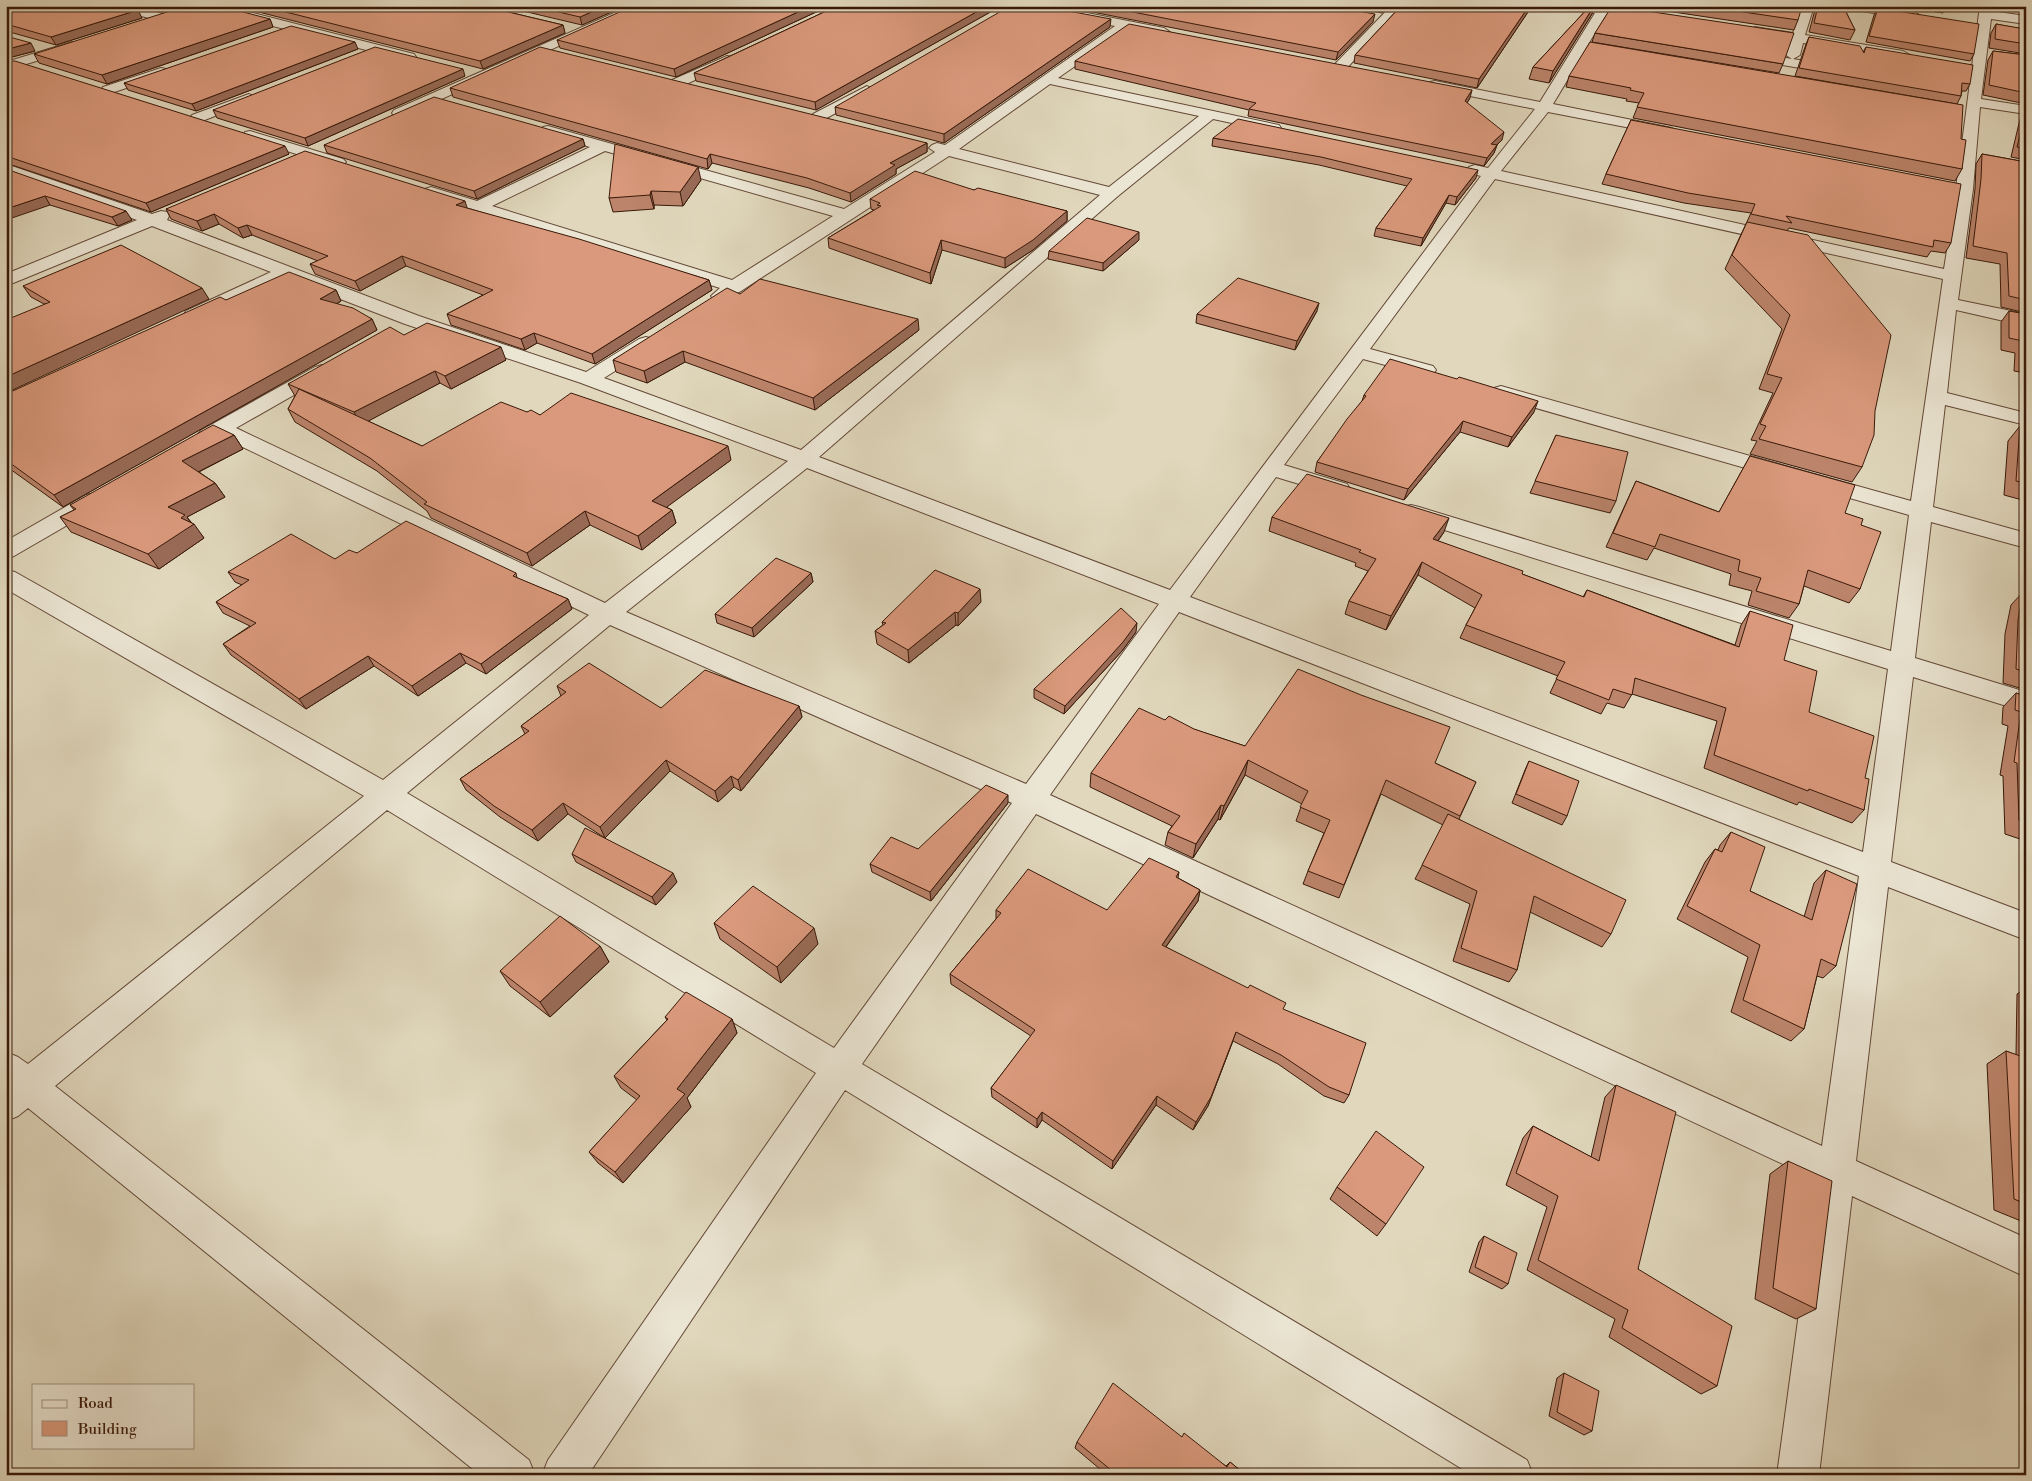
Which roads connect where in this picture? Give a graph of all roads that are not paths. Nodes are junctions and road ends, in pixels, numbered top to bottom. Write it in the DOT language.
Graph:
graph roads {
  1 [pos="120,6"];
  2 [pos="210,6"];
  3 [pos="640,6"];
  4 [pos="1031,6"];
  5 [pos="1398,6"];
  6 [pos="1572,6"];
  7 [pos="1855,6"];
  8 [pos="1071,10"];
  9 [pos="1369,16"];
  10 [pos="1921,16"];
  11 [pos="1982,17"];
  12 [pos="1387,19"];
  13 [pos="1803,20"];
  14 [pos="2026,20"];
  15 [pos="1126,24"];
  16 [pos="136,26"];
  17 [pos="563,27"];
  18 [pos="291,28"];
  19 [pos="1746,29"];
  20 [pos="1596,30"];
  21 [pos="582,31"];
  22 [pos="273,34"];
  23 [pos="1175,34"];
  24 [pos="82,42"];
  25 [pos="31,43"];
  26 [pos="375,49"];
  27 [pos="540,50"];
  28 [pos="55,51"];
  29 [pos="1731,53"];
  30 [pos="738,55"];
  31 [pos="358,56"];
  32 [pos="568,57"];
  33 [pos="1914,57"];
  34 [pos="420,60"];
  35 [pos="12,64"];
  36 [pos="172,68"];
  37 [pos="1788,68"];
  38 [pos="1360,70"];
  39 [pos="45,71"];
  40 [pos="465,71"];
  41 [pos="1848,73"];
  42 [pos="483,75"];
  43 [pos="658,79"];
  44 [pos="1048,80"];
  45 [pos="1418,82"];
  46 [pos="677,83"];
  47 [pos="878,83"];
  48 [pos="90,85"];
  49 [pos="696,88"];
  50 [pos="108,90"];
  51 [pos="260,94"];
  52 [pos="126,96"];
  53 [pos="434,97"];
  54 [pos="1970,102"];
  55 [pos="452,103"];
  56 [pos="1544,107"];
  57 [pos="2026,110"];
  58 [pos="179,113"];
  59 [pos="1211,114"];
  60 [pos="389,117"];
  61 [pos="197,118"];
  62 [pos="837,122"];
  63 [pos="216,124"];
  64 [pos="537,127"];
  65 [pos="234,130"];
  66 [pos="1288,131"];
  67 [pos="1681,133"];
  68 [pos="920,143"];
  69 [pos="326,145"];
  70 [pos="603,146"];
  71 [pos="948,150"];
  72 [pos="308,153"];
  73 [pos="290,161"];
  74 [pos="356,168"];
  75 [pos="1462,168"];
  76 [pos="6,169"];
  77 [pos="1491,174"];
  78 [pos="412,186"];
  79 [pos="1112,193"];
  80 [pos="478,207"];
  81 [pos="846,214"];
  82 [pos="162,216"];
  83 [pos="284,272"];
  84 [pos="1954,276"];
  85 [pos="6,281"];
  86 [pos="735,287"];
  87 [pos="711,302"];
  88 [pos="1948,303"];
  89 [pos="2026,320"];
  90 [pos="176,323"];
  91 [pos="662,333"];
  92 [pos="1360,352"];
  93 [pos="342,359"];
  94 [pos="1446,376"];
  95 [pos="588,379"];
  96 [pos="1484,387"];
  97 [pos="1936,397"];
  98 [pos="2026,419"];
  99 [pos="220,428"];
  100 [pos="194,442"];
  101 [pos="804,459"];
  102 [pos="1271,468"];
  103 [pos="109,492"];
  104 [pos="1356,494"];
  105 [pos="1394,506"];
  106 [pos="1922,511"];
  107 [pos="2026,541"];
  108 [pos="6,551"];
  109 [pos="6,578"];
  110 [pos="1174,602"];
  111 [pos="607,614"];
  112 [pos="1902,663"];
  113 [pos="2026,702"];
  114 [pos="386,795"];
  115 [pos="1031,798"];
  116 [pos="1876,871"];
  117 [pos="2026,927"];
  118 [pos="839,1069"];
  119 [pos="13,1086"];
  120 [pos="1838,1171"];
  121 [pos="2026,1258"];
  122 [pos="514,1475"];
  123 [pos="563,1475"];
  124 [pos="1512,1475"];
  125 [pos="1798,1475"];
  1 -- 16 [label="street"];
  2 -- 18 [label="street"];
  3 -- 21 [label="street"];
  4 -- 8 [label="street"];
  5 -- 12 [label="street"];
  6 -- 20 [label="street"];
  7 -- 10 [label="street"];
  8 -- 15 [label="street"];
  9 -- 12 [label="street"];
  11 -- 14 [label="street"];
  11 -- 54 [label="street"];
  12 -- 38 [label="street"];
  13 -- 19 [label="street"];
  13 -- 33 [label="street"];
  13 -- 37 [label="street"];
  15 -- 23 [label="street"];
  15 -- 44 [label="street"];
  17 -- 21 [label="street"];
  18 -- 22 [label="street"];
  18 -- 26 [label="street"];
  20 -- 56 [label="street"];
  21 -- 27 [label="street"];
  24 -- 28 [label="street"];
  25 -- 28 [label="street"];
  26 -- 31 [label="street"];
  26 -- 34 [label="street"];
  27 -- 32 [label="street"];
  27 -- 42 [label="street"];
  28 -- 35 [label="street"];
  29 -- 37 [label="street"];
  30 -- 46 [label="street"];
  35 -- 39 [label="street"];
  36 -- 50 [label="street"];
  37 -- 41 [label="street"];
  40 -- 42 [label="street"];
  42 -- 53 [label="street"];
  43 -- 46 [label="street"];
  44 -- 59 [label="street"];
  44 -- 71 [label="street"];
  45 -- 56 [label="street"];
  46 -- 49 [label="street"];
  47 -- 62 [label="street"];
  48 -- 50 [label="street"];
  50 -- 52 [label="street"];
  51 -- 61 [label="street"];
  53 -- 55 [label="street"];
  53 -- 60 [label="street"];
  54 -- 57 [label="street"];
  54 -- 84 [label="street"];
  56 -- 67 [label="street"];
  56 -- 77 [label="street"];
  58 -- 61 [label="street"];
  59 -- 66 [label="street"];
  59 -- 79 [label="street"];
  61 -- 63 [label="street"];
  64 -- 70 [label="street"];
  65 -- 72 [label="street"];
  68 -- 71 [label="street"];
  69 -- 72 [label="street"];
  70 -- 80 [label="street"];
  70 -- 81 [label="street"];
  71 -- 79 [label="street"];
  71 -- 81 [label="street"];
  72 -- 73 [label="street"];
  72 -- 74 [label="street"];
  75 -- 77 [label="street"];
  76 -- 82 [label="street"];
  77 -- 84 [label="street"];
  77 -- 92 [label="street"];
  78 -- 80 [label="street"];
  79 -- 101 [label="street"];
  80 -- 86 [label="street"];
  81 -- 86 [label="street"];
  82 -- 83 [label="street"];
  82 -- 85 [label="street"];
  83 -- 90 [label="street"];
  83 -- 95 [label="street"];
  84 -- 88 [label="street"];
  86 -- 87 [label="street"];
  88 -- 89 [label="street"];
  88 -- 97 [label="street"];
  91 -- 95 [label="street"];
  92 -- 94 [label="street"];
  92 -- 102 [label="street"];
  93 -- 99 [label="street"];
  95 -- 101 [label="street"];
  96 -- 106 [label="street"];
  97 -- 98 [label="street"];
  97 -- 106 [label="street"];
  99 -- 100 [label="street"];
  99 -- 111 [label="street"];
  101 -- 110 [label="street"];
  101 -- 111 [label="street"];
  102 -- 104 [label="street"];
  102 -- 110 [label="street"];
  103 -- 108 [label="street"];
  105 -- 112 [label="street"];
  106 -- 107 [label="street"];
  106 -- 112 [label="street"];
  109 -- 114 [label="street"];
  110 -- 115 [label="street"];
  110 -- 116 [label="street"];
  111 -- 114 [label="street"];
  111 -- 115 [label="street"];
  112 -- 113 [label="street"];
  112 -- 116 [label="street"];
  114 -- 118 [label="street"];
  114 -- 119 [label="street"];
  115 -- 118 [label="street"];
  115 -- 120 [label="street"];
  116 -- 117 [label="street"];
  116 -- 120 [label="street"];
  118 -- 123 [label="street"];
  118 -- 124 [label="street"];
  119 -- 122 [label="street"];
  120 -- 121 [label="street"];
  120 -- 125 [label="street"];
}
